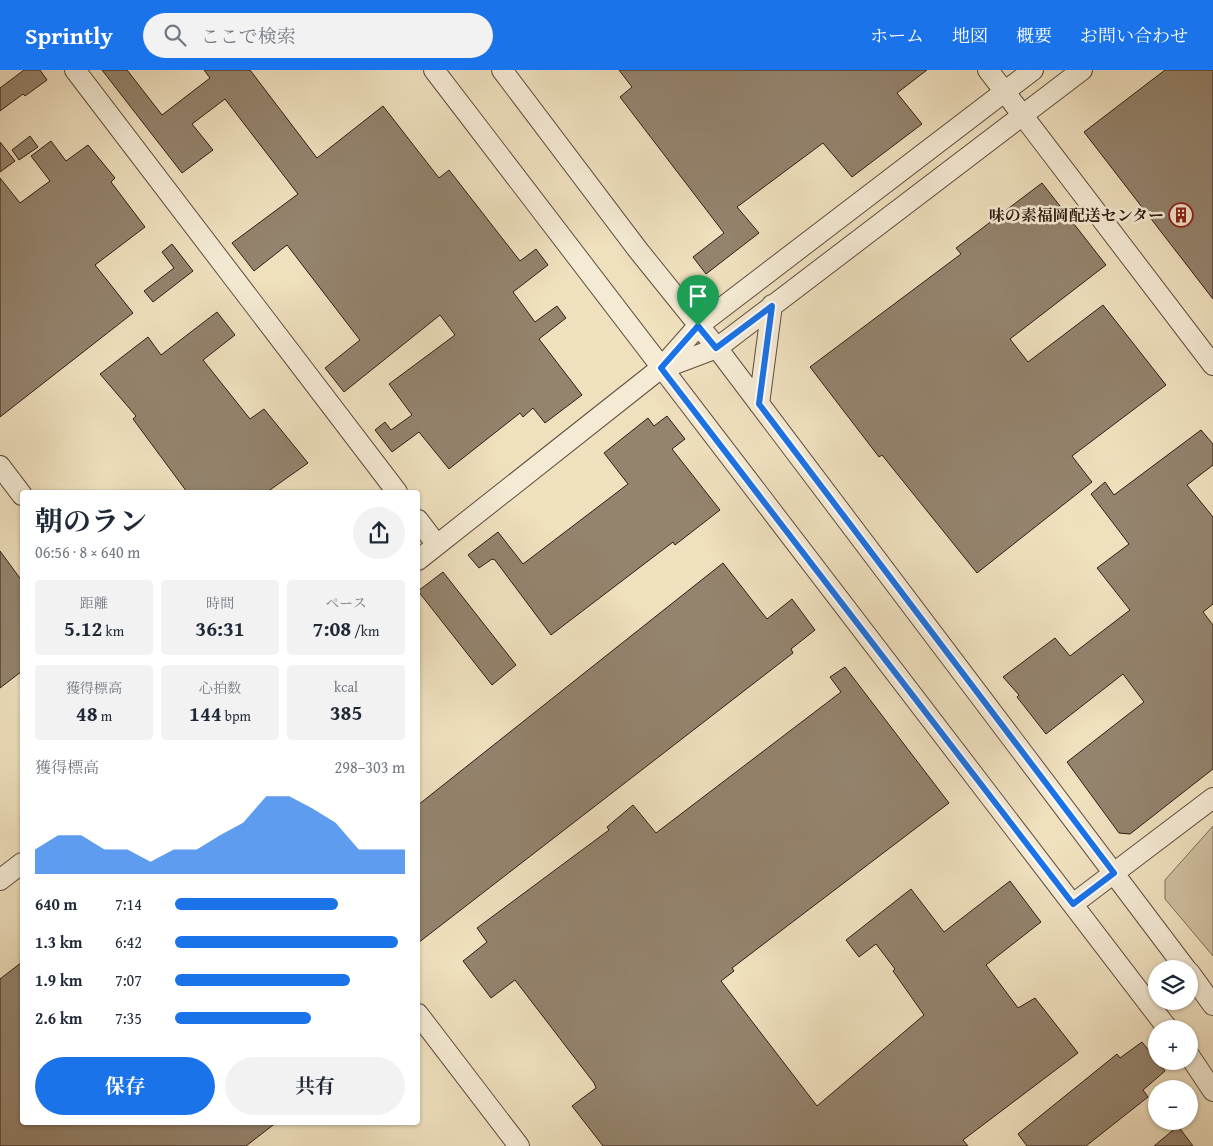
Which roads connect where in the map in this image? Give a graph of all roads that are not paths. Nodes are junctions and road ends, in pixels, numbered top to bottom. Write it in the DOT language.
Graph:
graph roads {
  1 [pos="75,70"];
  2 [pos="434,70"];
  3 [pos="502,70"];
  4 [pos="988,70"];
  5 [pos="1033,70"];
  6 [pos="1082,70"];
  7 [pos="1005,92"];
  8 [pos="1023,115"];
  9 [pos="772,306"];
  10 [pos="698,326"];
  11 [pos="716,348"];
  12 [pos="1213,365"];
  13 [pos="661,368"];
  14 [pos="759,404"];
  15 [pos="0,466"];
  16 [pos="395,490"];
  17 [pos="20,492"];
  18 [pos="420,523"];
  19 [pos="437,545"];
  20 [pos="420,558"];
  21 [pos="1213,798"];
  22 [pos="20,865"];
  23 [pos="1114,873"];
  24 [pos="0,880"];
  25 [pos="1073,904"];
  26 [pos="1180,960"];
  27 [pos="1198,984"];
  28 [pos="1213,1005"];
  29 [pos="420,1017"];
  30 [pos="1161,1020"];
  31 [pos="1198,1068"];
  32 [pos="1213,1091"];
  33 [pos="519,1146"];
  1 -- 16 [label="street"];
  2 -- 13 [label="street"];
  3 -- 10 [label="street"];
  4 -- 7 [label="street"];
  5 -- 7 [label="street"];
  6 -- 8 [label="street"];
  7 -- 8 [label="street"];
  7 -- 10 [label="street"];
  8 -- 9 [label="street"];
  8 -- 12 [label="street"];
  9 -- 11 [label="street"];
  9 -- 14 [label="street"];
  10 -- 11 [label="street"];
  10 -- 13 [label="street"];
  11 -- 13 [label="street"];
  11 -- 14 [label="street"];
  13 -- 19 [label="street"];
  13 -- 25 [label="street"];
  14 -- 23 [label="street"];
  15 -- 17 [label="street"];
  18 -- 19 [label="street"];
  19 -- 20 [label="street"];
  21 -- 23 [label="street"];
  22 -- 24 [label="street"];
  23 -- 25 [label="street"];
  23 -- 26 [label="street"];
  25 -- 30 [label="street"];
  27 -- 28 [label="street"];
  29 -- 33 [label="street"];
  31 -- 32 [label="street"];
}
